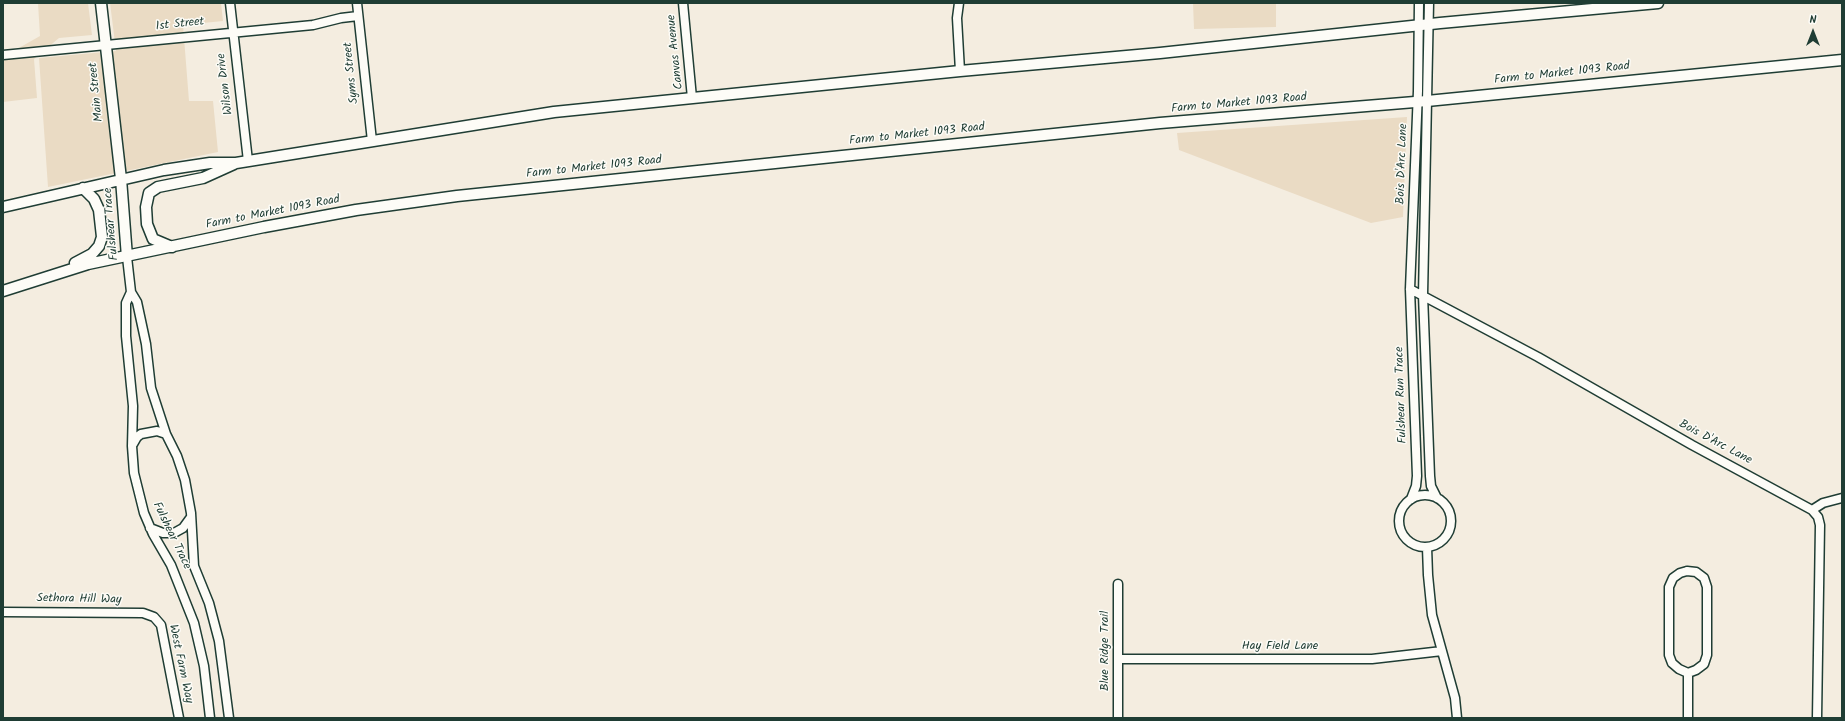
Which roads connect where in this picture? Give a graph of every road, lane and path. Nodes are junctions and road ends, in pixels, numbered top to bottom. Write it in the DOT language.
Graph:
graph roads {
  1 [pos="101,3"];
  2 [pos="230,3"];
  3 [pos="357,3"];
  4 [pos="683,3"];
  5 [pos="959,3"];
  6 [pos="1419,3"];
  7 [pos="1428,3"];
  8 [pos="1658,3"];
  9 [pos="358,16"];
  10 [pos="1429,24"];
  11 [pos="1418,26"];
  12 [pos="232,32"];
  13 [pos="105,45"];
  14 [pos="3,55"];
  15 [pos="1842,60"];
  16 [pos="960,71"];
  17 [pos="692,98"];
  18 [pos="1422,101"];
  19 [pos="372,141"];
  20 [pos="248,161"];
  21 [pos="236,163"];
  22 [pos="121,179"];
  23 [pos="83,188"];
  24 [pos="3,207"];
  25 [pos="172,247"];
  26 [pos="127,257"];
  27 [pos="55,273"];
  28 [pos="1410,289"];
  29 [pos="3,291"];
  30 [pos="131,292"];
  31 [pos="1423,295"];
  32 [pos="166,434"];
  33 [pos="132,446"];
  34 [pos="1437,498"];
  35 [pos="1842,498"];
  36 [pos="1411,499"];
  37 [pos="1812,510"];
  38 [pos="191,517"];
  39 [pos="150,528"];
  40 [pos="1427,547"];
  41 [pos="1118,584"];
  42 [pos="3,612"];
  43 [pos="154,616"];
  44 [pos="1442,651"];
  45 [pos="1118,659"];
  46 [pos="1688,673"];
  47 [pos="179,718"];
  48 [pos="210,718"];
  49 [pos="229,718"];
  50 [pos="1118,718"];
  51 [pos="1457,718"];
  52 [pos="1688,718"];
  53 [pos="1817,718"];
  1 -- 13 [label="main road, Main Street"];
  2 -- 12 [label="street, Wilson Drive"];
  3 -- 9 [label="street, Syms Street"];
  4 -- 17 [label="street, Canvas Avenue"];
  5 -- 16 [label="street"];
  6 -- 11 [label="street, Bois D'Arc Lane"];
  7 -- 10 [label="street, Bois D'Arc Lane"];
  8 -- 10 [label="main road"];
  9 -- 12 [label="street, 1st Street"];
  9 -- 19 [label="street, Syms Street"];
  10 -- 11 [label="main road"];
  10 -- 18 [label="street, Bois D'Arc Lane"];
  11 -- 16 [label="main road"];
  11 -- 18 [label="street, Bois D'Arc Lane"];
  12 -- 13 [label="street, 1st Street"];
  12 -- 20 [label="street, Wilson Drive"];
  13 -- 14 [label="street, 1st Street"];
  13 -- 22 [label="main road, Main Street"];
  15 -- 18 [label="main road, Farm to Market 1093 Road"];
  16 -- 17 [label="main road"];
  17 -- 19 [label="main road"];
  18 -- 25 [label="main road, Farm to Market 1093 Road"];
  18 -- 28 [label="street, Bois D'Arc Lane"];
  18 -- 31 [label="street, Bois D'Arc Lane"];
  19 -- 20 [label="main road"];
  20 -- 21 [label="main road"];
  21 -- 22 [label="main road"];
  21 -- 25 [label="main road"];
  22 -- 23 [label="main road"];
  22 -- 26 [label="main road, Fulshear Trace"];
  23 -- 24 [label="main road"];
  23 -- 27 [label="main road"];
  25 -- 26 [label="main road, Farm to Market 1093 Road"];
  26 -- 27 [label="main road, Farm to Market 1093 Road"];
  26 -- 30 [label="street, Fulshear Trace"];
  27 -- 29 [label="main road, Farm to Market 1093 Road"];
  28 -- 31 [label="street, Bois D'Arc Lane"];
  28 -- 36 [label="street, Fulshear Run Trace"];
  30 -- 32 [label="street, Fulshear Trace"];
  30 -- 33 [label="street, Fulshear Trace"];
  31 -- 34 [label="street, Fulshear Run Trace"];
  31 -- 37 [label="street, Bois D'Arc Lane"];
  32 -- 33 [label="street"];
  32 -- 38 [label="street, Fulshear Trace"];
  33 -- 39 [label="street, Fulshear Trace"];
  34 -- 36 [label="street"];
  34 -- 40 [label="street"];
  35 -- 37 [label="street"];
  36 -- 40 [label="street"];
  37 -- 53 [label="street"];
  38 -- 39 [label="street"];
  38 -- 49 [label="street, Fulshear Trace"];
  39 -- 48 [label="street, Fulshear Trace"];
  40 -- 44 [label="street"];
  41 -- 45 [label="street, Blue Ridge Trail"];
  42 -- 43 [label="street, Sethora Hill Way"];
  43 -- 47 [label="street, West Farm Way"];
  44 -- 45 [label="street, Hay Field Lane"];
  44 -- 51 [label="street"];
  45 -- 50 [label="street, Blue Ridge Trail"];
  46 -- 46 [label="street"];
  46 -- 52 [label="street"];
}
